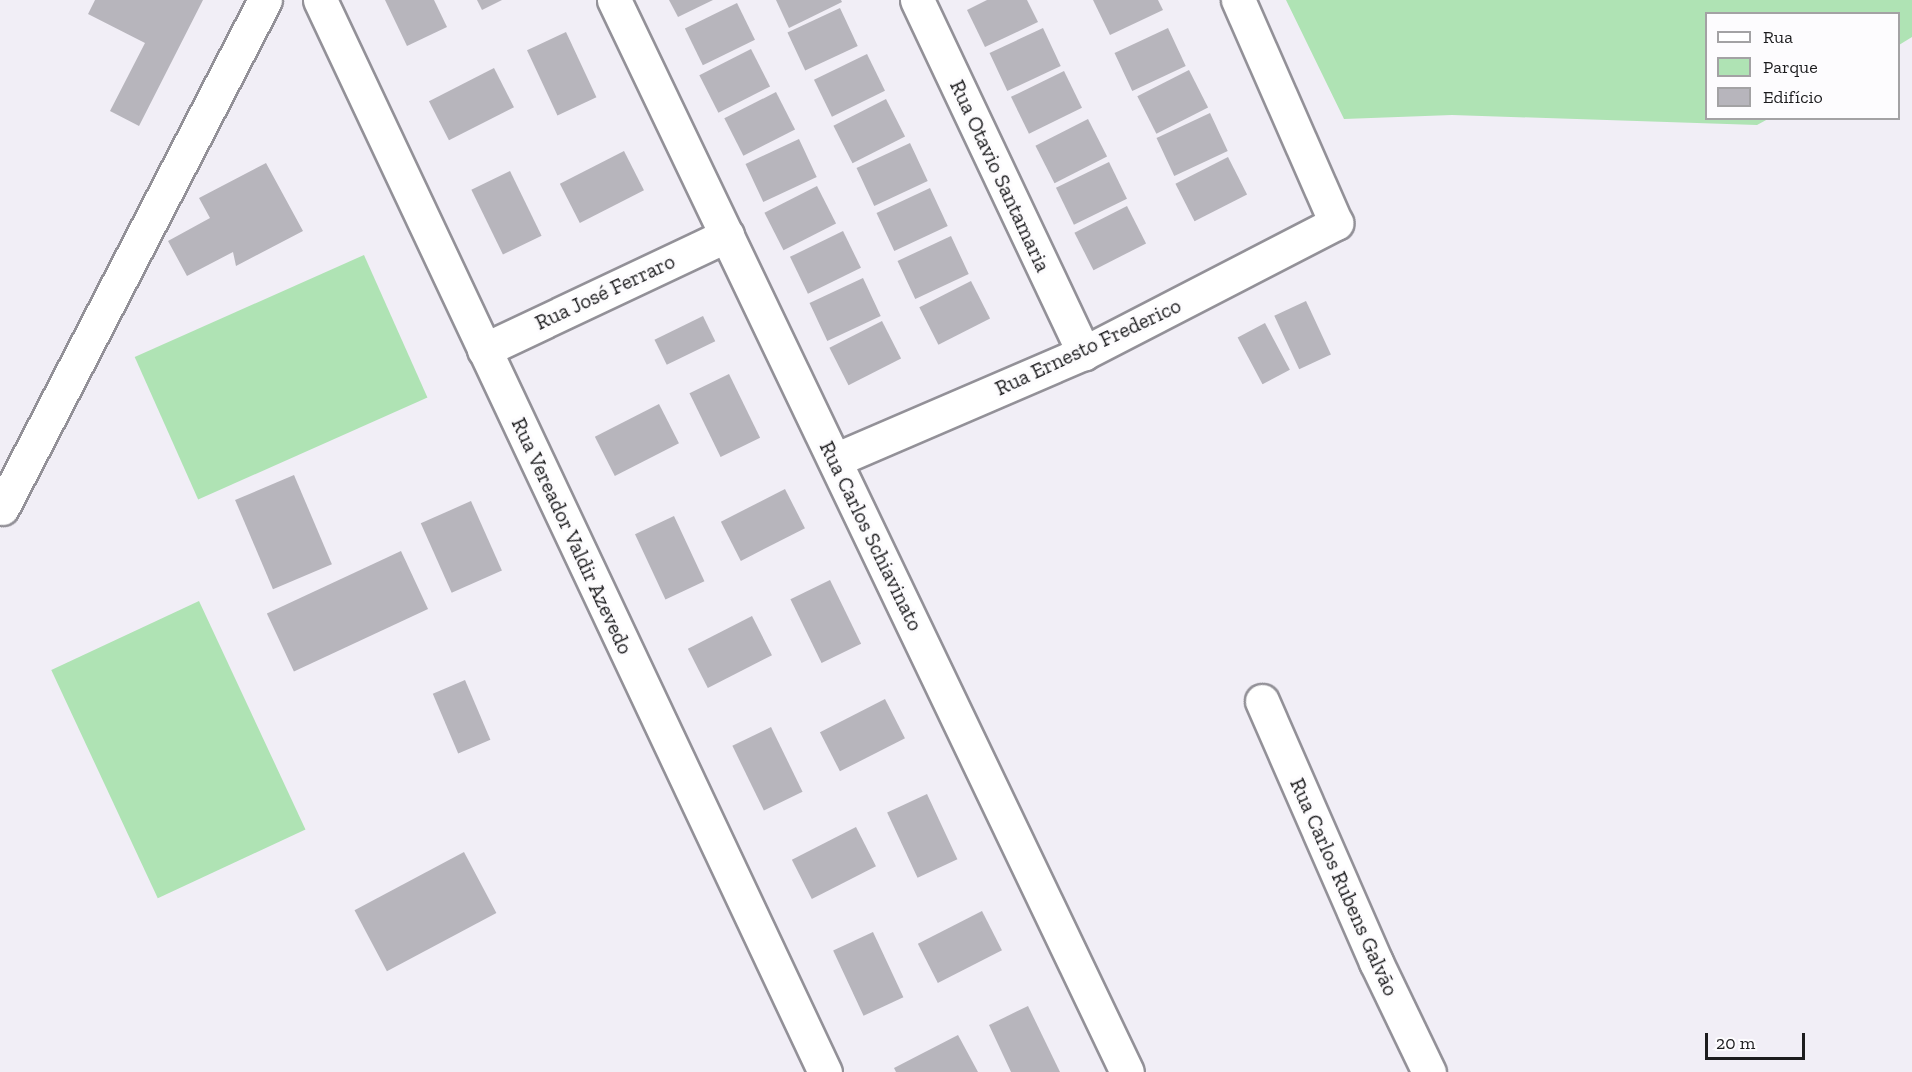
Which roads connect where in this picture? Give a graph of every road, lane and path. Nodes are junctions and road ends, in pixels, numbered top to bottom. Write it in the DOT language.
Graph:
graph roads {
  1 [pos="265,0"];
  2 [pos="320,0"];
  3 [pos="614,0"];
  4 [pos="917,0"];
  5 [pos="1238,0"];
  6 [pos="727,235"];
  7 [pos="484,350"];
  8 [pos="1084,353"];
  9 [pos="835,460"];
  10 [pos="2,508"];
  11 [pos="1262,702"];
  12 [pos="825,1072"];
  13 [pos="1127,1072"];
  14 [pos="1429,1072"];
  1 -- 10 [label="street"];
  2 -- 7 [label="street, Rua Vereador Valdir Azevedo"];
  3 -- 6 [label="street, Rua Carlos Schiavinato"];
  4 -- 8 [label="street, Rua Otavio Santamaria"];
  5 -- 8 [label="street, Rua Ernesto Frederico"];
  6 -- 7 [label="street, Rua José Ferraro"];
  6 -- 9 [label="street, Rua Carlos Schiavinato"];
  7 -- 12 [label="street, Rua Vereador Valdir Azevedo"];
  8 -- 9 [label="street, Rua Ernesto Frederico"];
  9 -- 13 [label="street, Rua Carlos Schiavinato"];
  11 -- 14 [label="street, Rua Carlos Rubens Galvão"];
}
